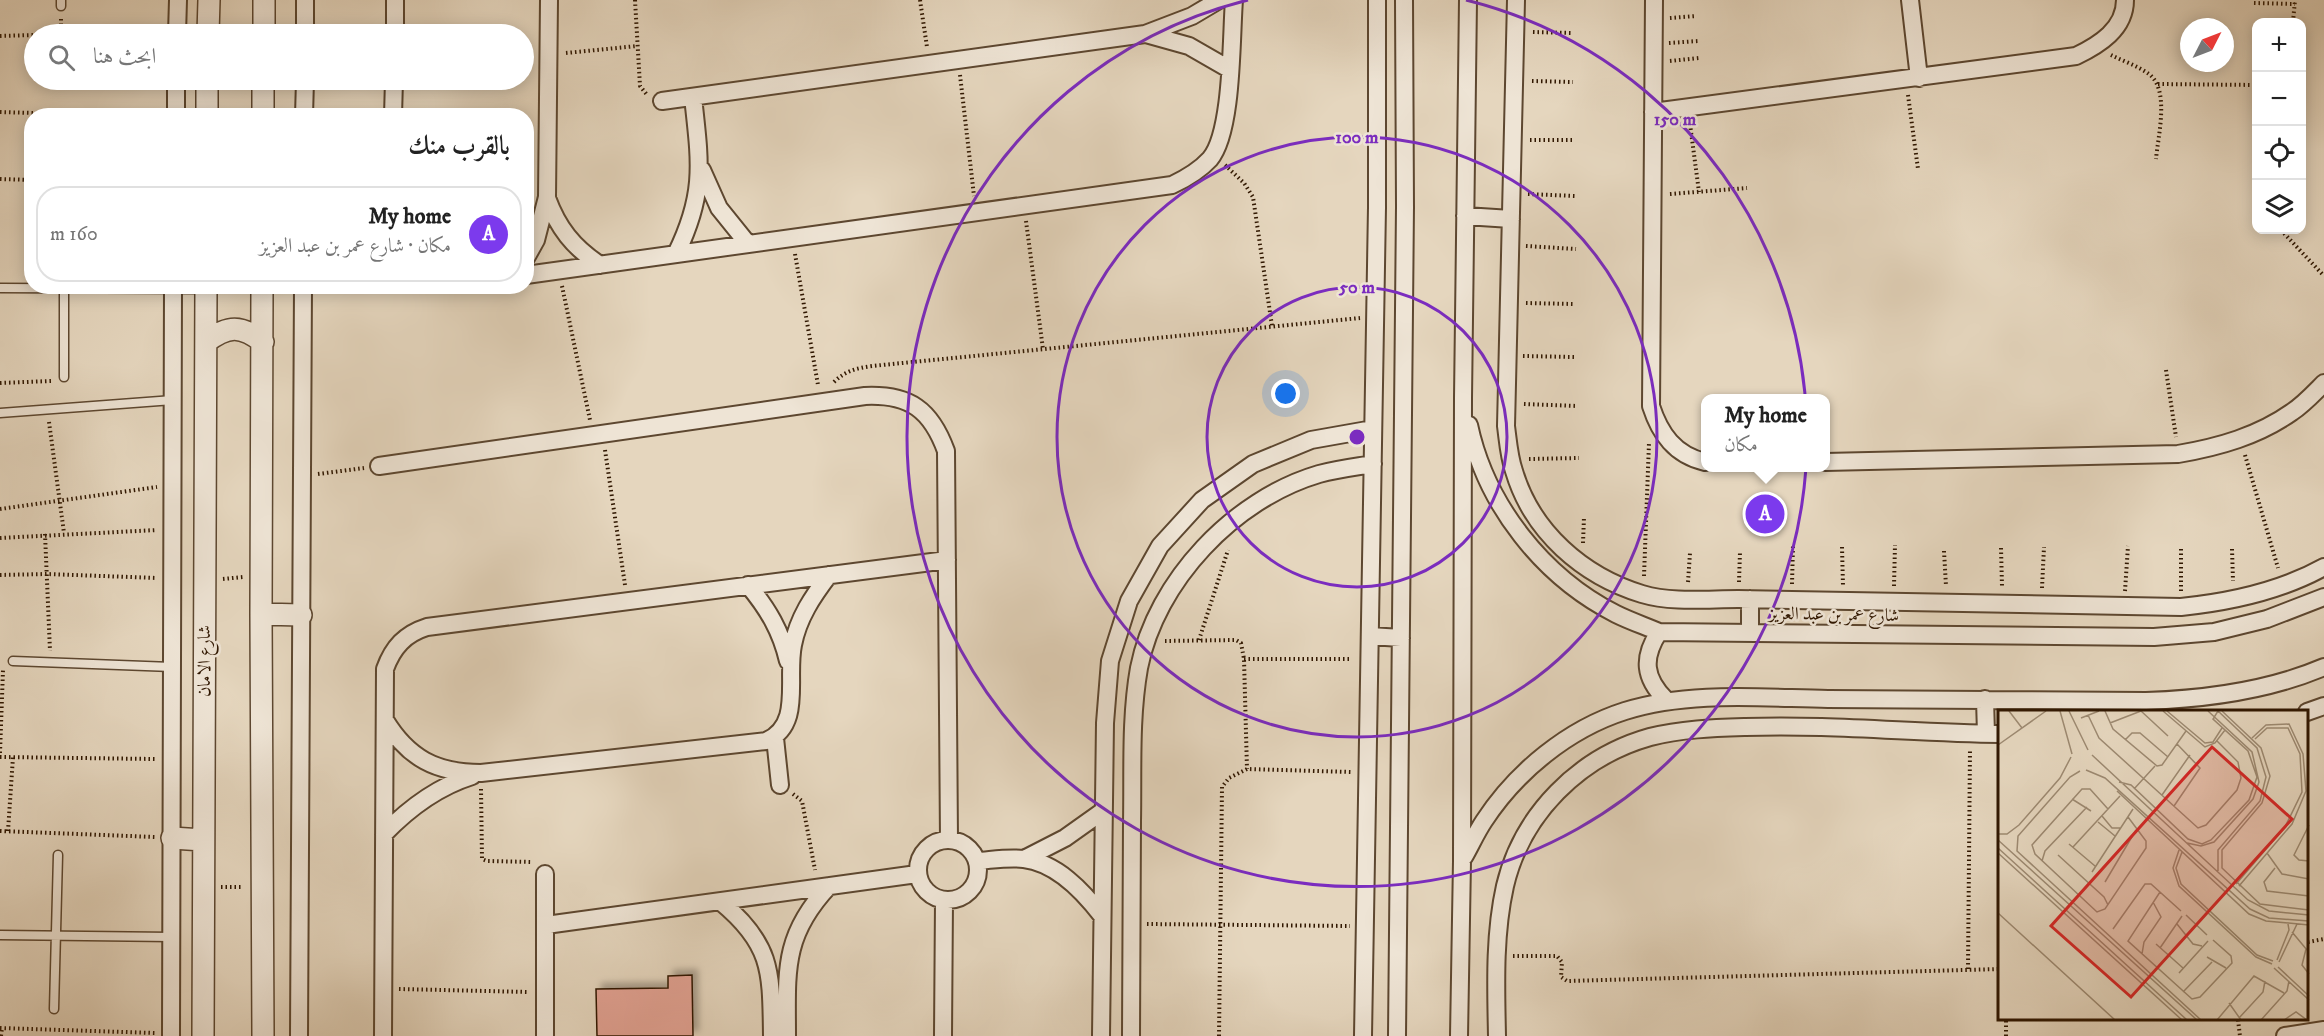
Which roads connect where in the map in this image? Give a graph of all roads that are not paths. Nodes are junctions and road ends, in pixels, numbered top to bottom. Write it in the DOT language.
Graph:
graph roads {
  1 [pos="177,0"];
  2 [pos="209,0"];
  3 [pos="264,0"];
  4 [pos="305,0"];
  5 [pos="395,0"];
  6 [pos="549,0"];
  7 [pos="1219,0"];
  8 [pos="1234,0"];
  9 [pos="1377,0"];
  10 [pos="1404,0"];
  11 [pos="1468,0"];
  12 [pos="1516,0"];
  13 [pos="1654,0"];
  14 [pos="1910,0"];
  15 [pos="2125,0"];
  16 [pos="177,24"];
  17 [pos="208,24"];
  18 [pos="264,24"];
  19 [pos="305,24"];
  20 [pos="395,24"];
  21 [pos="1145,34"];
  22 [pos="1229,69"];
  23 [pos="1912,78"];
  24 [pos="176,90"];
  25 [pos="207,90"];
  26 [pos="263,90"];
  27 [pos="304,90"];
  28 [pos="394,90"];
  29 [pos="693,97"];
  30 [pos="662,101"];
  31 [pos="176,108"];
  32 [pos="207,108"];
  33 [pos="263,108"];
  34 [pos="304,108"];
  35 [pos="393,108"];
  36 [pos="1653,112"];
  37 [pos="700,166"];
  38 [pos="547,197"];
  39 [pos="1405,206"];
  40 [pos="1377,207"];
  41 [pos="1465,216"];
  42 [pos="1511,219"];
  43 [pos="534,240"];
  44 [pos="748,244"];
  45 [pos="676,254"];
  46 [pos="600,265"];
  47 [pos="534,274"];
  48 [pos="0,288"];
  49 [pos="24,288"];
  50 [pos="64,294"];
  51 [pos="173,294"];
  52 [pos="206,294"];
  53 [pos="262,294"];
  54 [pos="303,294"];
  55 [pos="206,342"];
  56 [pos="263,342"];
  57 [pos="63,377"];
  58 [pos="2324,383"];
  59 [pos="1463,398"];
  60 [pos="173,400"];
  61 [pos="0,413"];
  62 [pos="1373,429"];
  63 [pos="1701,460"];
  64 [pos="1830,462"];
  65 [pos="1373,464"];
  66 [pos="379,466"];
  67 [pos="946,560"];
  68 [pos="2324,567"];
  69 [pos="829,575"];
  70 [pos="748,585"];
  71 [pos="2324,597"];
  72 [pos="1744,599"];
  73 [pos="261,614"];
  74 [pos="301,615"];
  75 [pos="1659,632"];
  76 [pos="1750,633"];
  77 [pos="1371,636"];
  78 [pos="1401,638"];
  79 [pos="13,661"];
  80 [pos="172,667"];
  81 [pos="2324,667"];
  82 [pos="789,668"];
  83 [pos="1778,699"];
  84 [pos="1985,699"];
  85 [pos="1666,700"];
  86 [pos="2190,706"];
  87 [pos="2324,706"];
  88 [pos="2309,711"];
  89 [pos="385,720"];
  90 [pos="1779,726"];
  91 [pos="1985,734"];
  92 [pos="775,738"];
  93 [pos="481,773"];
  94 [pos="780,785"];
  95 [pos="1102,810"];
  96 [pos="384,834"];
  97 [pos="172,838"];
  98 [pos="202,840"];
  99 [pos="949,840"];
  100 [pos="58,855"];
  101 [pos="1024,859"];
  102 [pos="977,861"];
  103 [pos="1462,861"];
  104 [pos="545,874"];
  105 [pos="917,874"];
  106 [pos="824,887"];
  107 [pos="944,901"];
  108 [pos="721,902"];
  109 [pos="1102,916"];
  110 [pos="546,925"];
  111 [pos="0,935"];
  112 [pos="56,935"];
  113 [pos="172,937"];
  114 [pos="54,1009"];
  115 [pos="2324,1030"];
  116 [pos="171,1035"];
  117 [pos="202,1036"];
  118 [pos="263,1036"];
  119 [pos="298,1036"];
  120 [pos="383,1036"];
  121 [pos="545,1036"];
  122 [pos="772,1036"];
  123 [pos="787,1036"];
  124 [pos="943,1036"];
  125 [pos="1101,1036"];
  126 [pos="1131,1036"];
  127 [pos="1363,1036"];
  128 [pos="1397,1036"];
  129 [pos="1459,1036"];
  130 [pos="1497,1036"];
  131 [pos="2285,1036"];
  1 -- 16 [label="street"];
  2 -- 17 [label="street"];
  3 -- 18 [label="street"];
  4 -- 19 [label="street"];
  5 -- 20 [label="street"];
  6 -- 38 [label="street"];
  7 -- 21 [label="street"];
  8 -- 22 [label="street"];
  9 -- 40 [label="street"];
  10 -- 39 [label="street"];
  11 -- 41 [label="street"];
  12 -- 42 [label="street"];
  13 -- 36 [label="street"];
  14 -- 23 [label="street"];
  15 -- 23 [label="street"];
  21 -- 22 [label="street"];
  21 -- 29 [label="street"];
  22 -- 44 [label="street"];
  23 -- 36 [label="street"];
  24 -- 31 [label="street"];
  25 -- 32 [label="street"];
  26 -- 33 [label="street"];
  27 -- 34 [label="street"];
  28 -- 35 [label="street"];
  29 -- 30 [label="street"];
  29 -- 37 [label="street"];
  36 -- 63 [label="street"];
  37 -- 44 [label="street"];
  37 -- 45 [label="street"];
  38 -- 43 [label="street"];
  38 -- 46 [label="street"];
  39 -- 40 [label="street"];
  39 -- 78 [label="street"];
  40 -- 62 [label="street"];
  41 -- 42 [label="street"];
  41 -- 59 [label="street"];
  42 -- 72 [label="street"];
  44 -- 45 [label="street"];
  45 -- 46 [label="street"];
  46 -- 47 [label="street"];
  48 -- 49 [label="lane"];
  50 -- 57 [label="lane"];
  51 -- 60 [label="street"];
  52 -- 55 [label="street, شارع الامان"];
  53 -- 56 [label="street"];
  54 -- 74 [label="street"];
  55 -- 56 [label="street"];
  55 -- 98 [label="street, شارع الامان"];
  56 -- 73 [label="street"];
  58 -- 64 [label="street"];
  59 -- 75 [label="street, شارع عمر بن عبد العزيز"];
  59 -- 103 [label="street"];
  60 -- 61 [label="lane"];
  60 -- 80 [label="street"];
  62 -- 65 [label="street"];
  62 -- 95 [label="street"];
  65 -- 77 [label="street"];
  65 -- 126 [label="street"];
  66 -- 67 [label="street"];
  67 -- 69 [label="street"];
  67 -- 99 [label="street"];
  68 -- 72 [label="street"];
  69 -- 70 [label="street"];
  69 -- 82 [label="street"];
  70 -- 82 [label="street"];
  70 -- 89 [label="street"];
  71 -- 76 [label="street, شارع عمر بن عبد العزيز"];
  72 -- 76 [label="street"];
  73 -- 74 [label="street"];
  73 -- 118 [label="street"];
  74 -- 119 [label="street"];
  75 -- 76 [label="street, شارع عمر بن عبد العزيز"];
  75 -- 85 [label="street"];
  77 -- 78 [label="street"];
  77 -- 127 [label="street"];
  78 -- 128 [label="street"];
  79 -- 80 [label="lane"];
  80 -- 97 [label="street"];
  81 -- 86 [label="street"];
  82 -- 92 [label="street"];
  83 -- 84 [label="street"];
  83 -- 85 [label="street"];
  83 -- 90 [label="street"];
  84 -- 86 [label="street"];
  84 -- 91 [label="street"];
  85 -- 103 [label="street"];
  87 -- 88 [label="street"];
  89 -- 93 [label="street"];
  89 -- 96 [label="street"];
  90 -- 91 [label="street"];
  90 -- 130 [label="street"];
  92 -- 93 [label="street"];
  92 -- 94 [label="street"];
  93 -- 96 [label="street"];
  95 -- 101 [label="street"];
  95 -- 109 [label="street"];
  96 -- 120 [label="street"];
  97 -- 98 [label="street"];
  97 -- 113 [label="street"];
  98 -- 117 [label="street, شارع الامان"];
  99 -- 102 [label="street"];
  99 -- 105 [label="street"];
  100 -- 112 [label="lane"];
  101 -- 102 [label="street"];
  101 -- 109 [label="street"];
  102 -- 107 [label="street"];
  103 -- 129 [label="street"];
  104 -- 110 [label="street"];
  105 -- 106 [label="street"];
  105 -- 107 [label="street"];
  106 -- 108 [label="street"];
  106 -- 123 [label="street"];
  107 -- 124 [label="street"];
  108 -- 110 [label="street"];
  108 -- 122 [label="street"];
  109 -- 125 [label="street"];
  110 -- 121 [label="street"];
  111 -- 112 [label="lane"];
  112 -- 113 [label="lane"];
  112 -- 114 [label="lane"];
  113 -- 116 [label="street"];
  115 -- 131 [label="street"];
}
